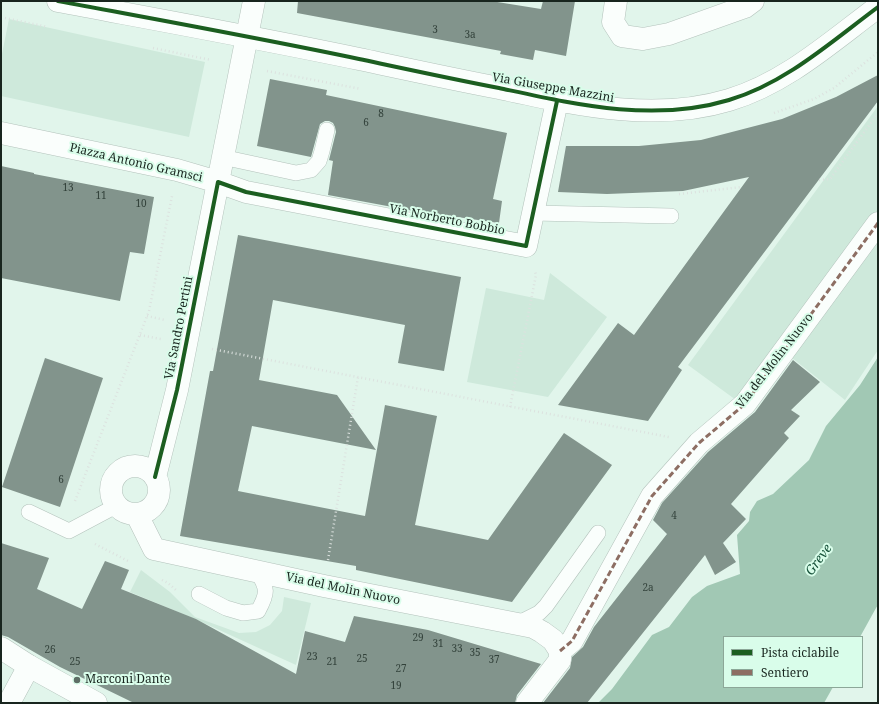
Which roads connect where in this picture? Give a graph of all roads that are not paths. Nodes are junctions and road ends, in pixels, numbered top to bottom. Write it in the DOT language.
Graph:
graph roads {
  1 [pos="58,1"];
  2 [pos="254,1"];
  3 [pos="616,1"];
  4 [pos="753,1"];
  5 [pos="878,7"];
  6 [pos="248,36"];
  7 [pos="557,101"];
  8 [pos="327,130"];
  9 [pos="1,133"];
  10 [pos="222,157"];
  11 [pos="218,182"];
  12 [pos="534,213"];
  13 [pos="671,216"];
  14 [pos="878,223"];
  15 [pos="155,477"];
  16 [pos="116,506"];
  17 [pos="29,512"];
  18 [pos="137,515"];
  19 [pos="598,532"];
  20 [pos="257,571"];
  21 [pos="199,594"];
  22 [pos="517,624"];
  23 [pos="1,648"];
  24 [pos="560,651"];
  25 [pos="29,666"];
  26 [pos="9,703"];
  27 [pos="96,703"];
  28 [pos="527,703"];
  1 -- 6 [label="street"];
  2 -- 6 [label="street, Piazza Antonio Gramsci"];
  3 -- 4 [label="street"];
  5 -- 7 [label="street, Via Giuseppe Mazzini"];
  6 -- 7 [label="street, Via Giuseppe Mazzini"];
  6 -- 10 [label="street, Piazza Antonio Gramsci"];
  7 -- 12 [label="street"];
  8 -- 10 [label="lane"];
  9 -- 11 [label="street, Piazza Antonio Gramsci"];
  10 -- 11 [label="street, Piazza Antonio Gramsci"];
  11 -- 12 [label="street, Via Norberto Bobbio"];
  11 -- 15 [label="street, Via Sandro Pertini"];
  12 -- 13 [label="lane"];
  14 -- 24 [label="street, Via del Molin Nuovo"];
  15 -- 16 [label="street"];
  15 -- 18 [label="street, Via Sandro Pertini"];
  16 -- 17 [label="lane"];
  16 -- 18 [label="street"];
  18 -- 20 [label="street, Via del Molin Nuovo"];
  19 -- 22 [label="lane"];
  20 -- 21 [label="lane"];
  20 -- 22 [label="street, Via del Molin Nuovo"];
  22 -- 24 [label="street, Via del Molin Nuovo"];
  23 -- 25 [label="street"];
  24 -- 28 [label="street, Via del Molin Nuovo"];
  25 -- 26 [label="street"];
  25 -- 27 [label="street"];
}
